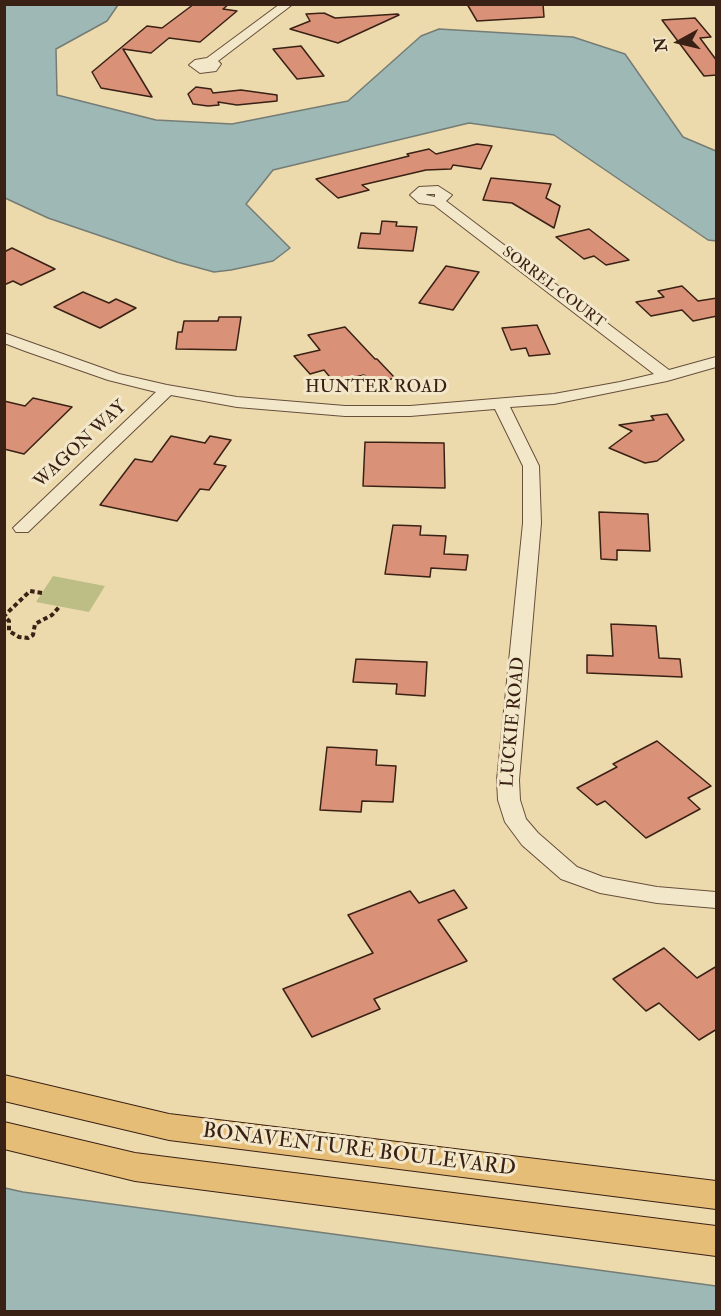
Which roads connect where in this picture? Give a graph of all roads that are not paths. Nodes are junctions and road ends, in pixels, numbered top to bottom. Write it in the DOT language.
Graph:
graph roads {
  1 [pos="288,4"];
  2 [pos="210,61"];
  3 [pos="438,201"];
  4 [pos="4,337"];
  5 [pos="717,362"];
  6 [pos="667,376"];
  7 [pos="167,390"];
  8 [pos="501,405"];
  9 [pos="22,528"];
  10 [pos="717,900"];
  11 [pos="4,1088"];
  12 [pos="4,1135"];
  13 [pos="717,1195"];
  14 [pos="717,1241"];
  1 -- 2 [label="street"];
  3 -- 6 [label="street, SORREL COURT"];
  4 -- 7 [label="street, HUNTER ROAD"];
  5 -- 6 [label="street, HUNTER ROAD"];
  6 -- 8 [label="street, HUNTER ROAD"];
  7 -- 8 [label="street, HUNTER ROAD"];
  7 -- 9 [label="street, WAGON WAY"];
  8 -- 10 [label="street, LUCKIE ROAD"];
  11 -- 13 [label="main road, BONAVENTURE BOULEVARD"];
  12 -- 14 [label="main road"];
}
